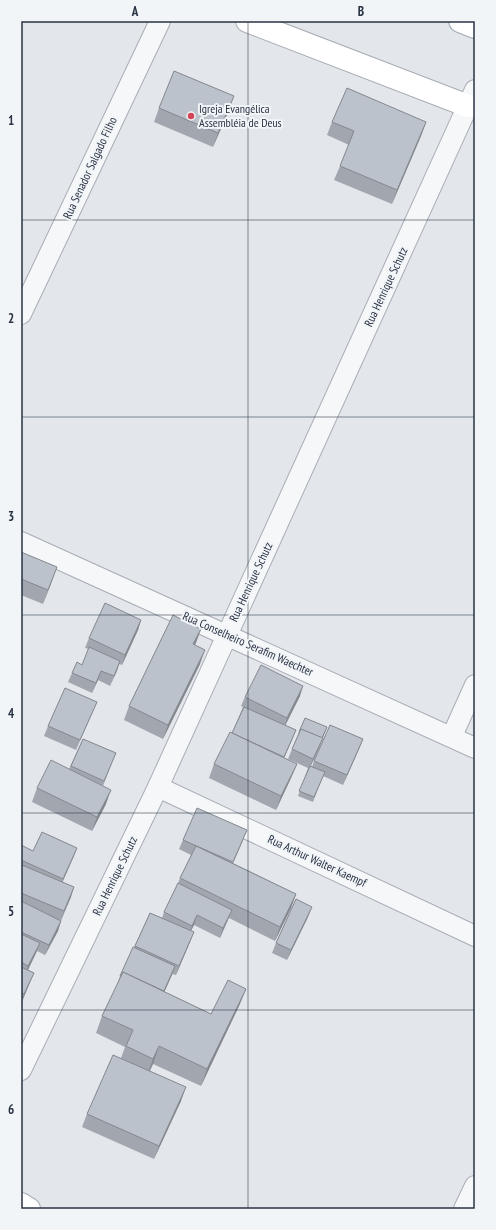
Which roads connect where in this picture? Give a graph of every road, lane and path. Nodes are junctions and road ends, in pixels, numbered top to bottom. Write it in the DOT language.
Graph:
graph roads {
  1 [pos="160,21"];
  2 [pos="247,21"];
  3 [pos="460,21"];
  4 [pos="475,27"];
  5 [pos="473,102"];
  6 [pos="21,314"];
  7 [pos="21,542"];
  8 [pos="227,634"];
  9 [pos="475,685"];
  10 [pos="452,736"];
  11 [pos="475,748"];
  12 [pos="158,787"];
  13 [pos="475,936"];
  14 [pos="21,1070"];
  15 [pos="475,1186"];
  16 [pos="21,1204"];
  17 [pos="29,1209"];
  18 [pos="464,1209"];
  1 -- 6 [label="street, Rua Senador Salgado Filho"];
  2 -- 5 [label="street"];
  3 -- 4 [label="street"];
  5 -- 8 [label="street, Rua Henrique Schutz"];
  7 -- 8 [label="street, Rua Conselheiro Serafim Waechter"];
  8 -- 10 [label="street, Rua Conselheiro Serafim Waechter"];
  8 -- 12 [label="street, Rua Henrique Schutz"];
  9 -- 10 [label="street"];
  10 -- 11 [label="street, Rua Conselheiro Serafim Waechter"];
  12 -- 13 [label="street, Rua Arthur Walter Kaempf"];
  12 -- 14 [label="street, Rua Henrique Schutz"];
  15 -- 18 [label="street"];
  16 -- 17 [label="street"];
}
